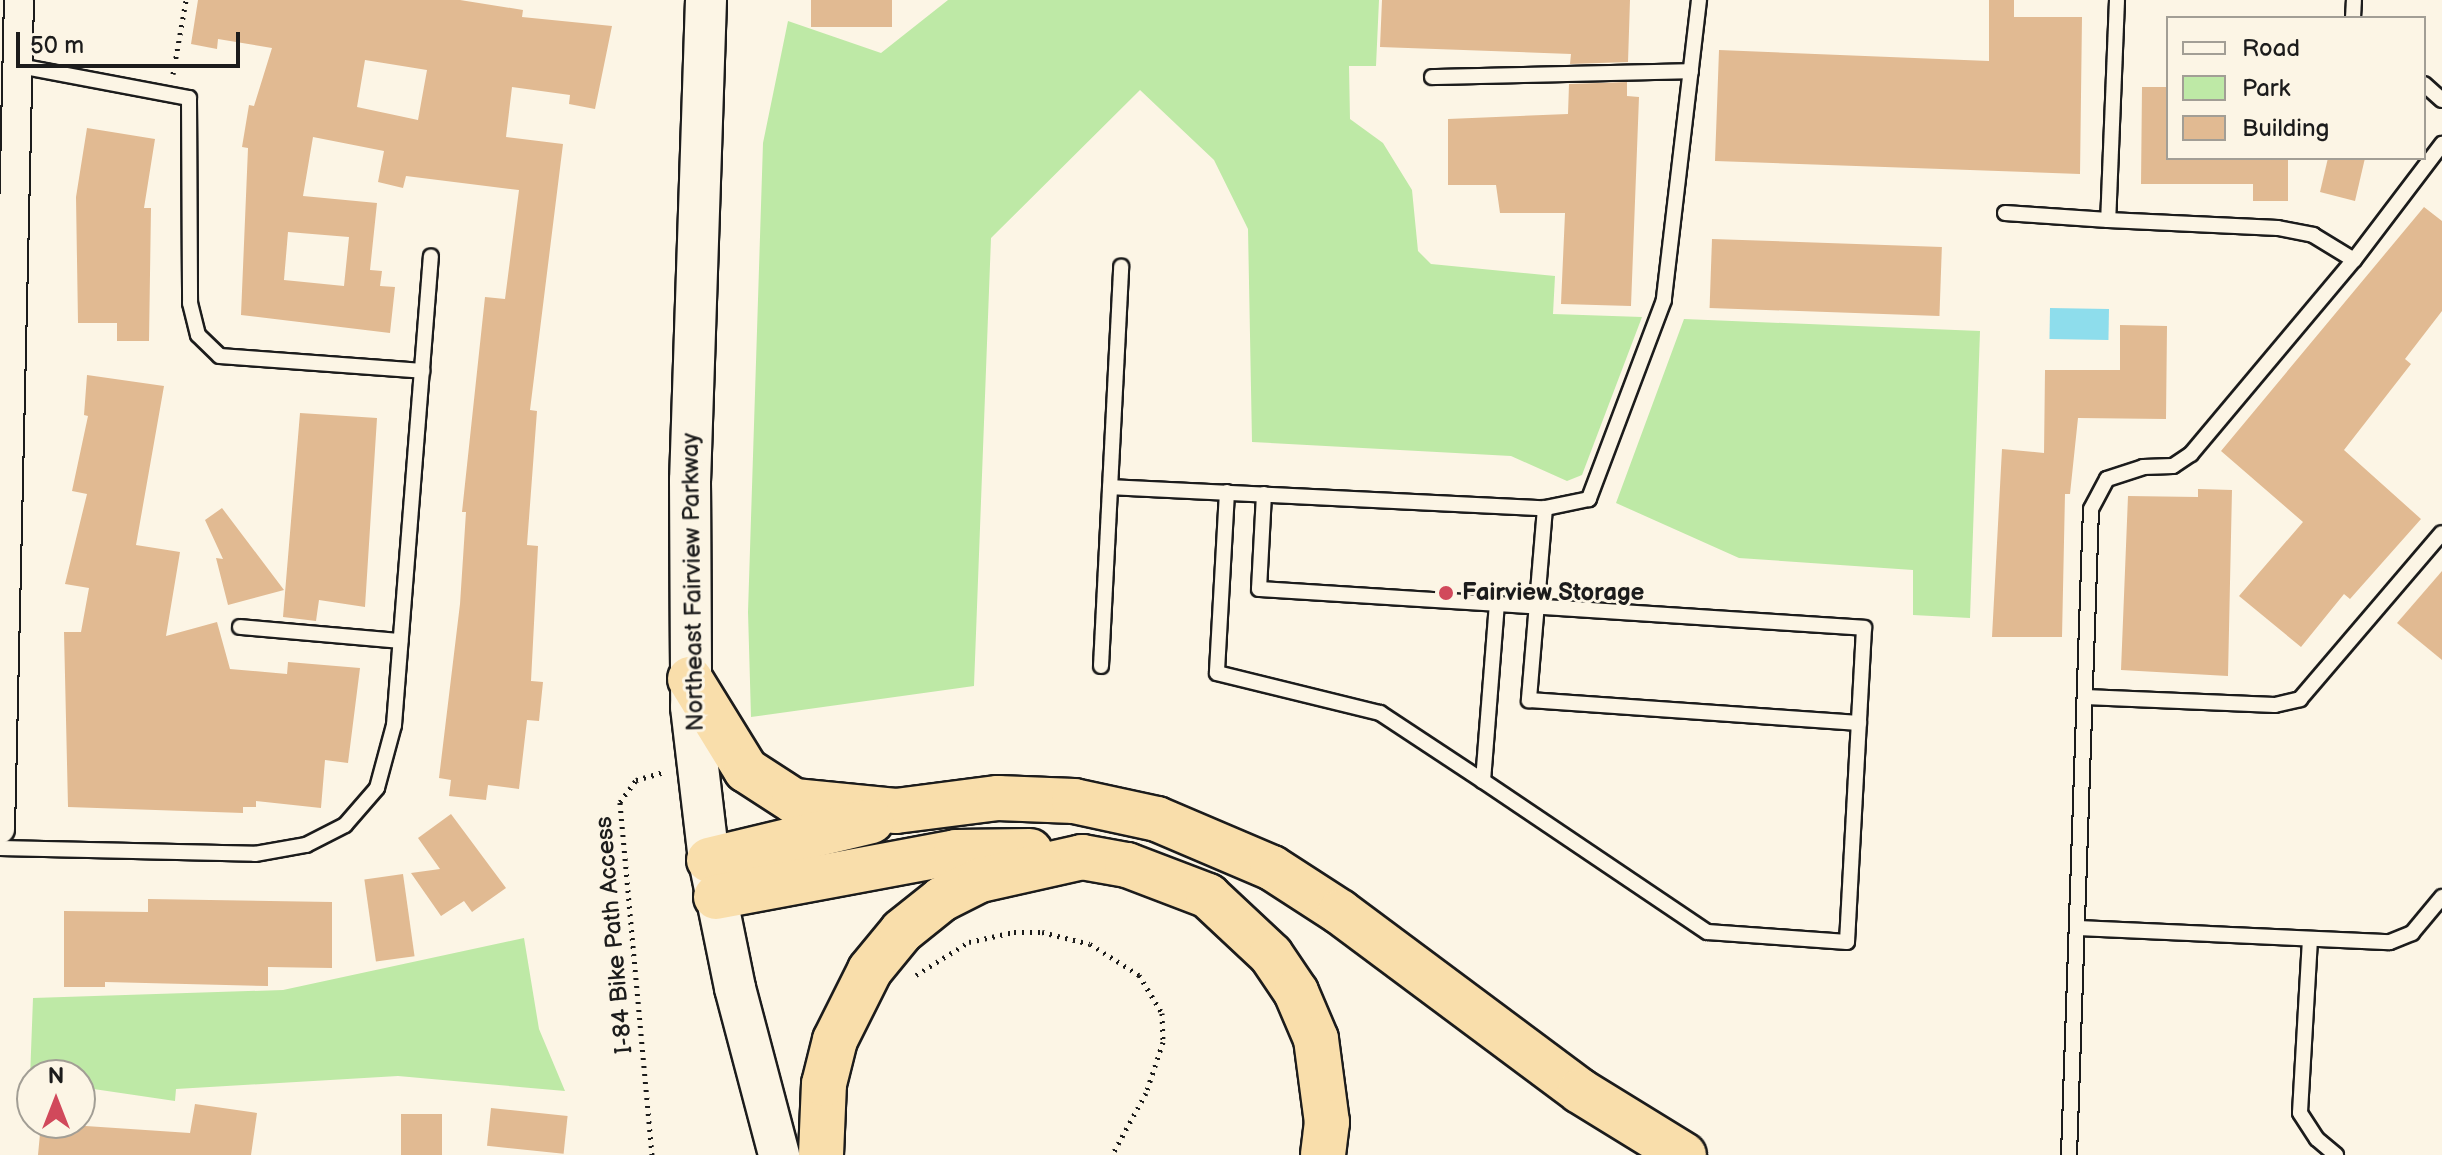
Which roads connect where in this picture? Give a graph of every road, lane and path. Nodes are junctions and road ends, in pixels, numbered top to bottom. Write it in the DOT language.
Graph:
graph roads {
  1 [pos="19,0"];
  2 [pos="186,0"];
  3 [pos="706,0"];
  4 [pos="1699,0"];
  5 [pos="2117,0"];
  6 [pos="19,66"];
  7 [pos="1691,71"];
  8 [pos="1432,77"];
  9 [pos="2426,86"];
  10 [pos="169,93"];
  11 [pos="2442,100"];
  12 [pos="2442,144"];
  13 [pos="7,180"];
  14 [pos="2005,213"];
  15 [pos="2108,220"];
  16 [pos="431,256"];
  17 [pos="2354,260"];
  18 [pos="1121,266"];
  19 [pos="422,371"];
  20 [pos="1110,487"];
  21 [pos="1227,492"];
  22 [pos="1264,494"];
  23 [pos="1545,508"];
  24 [pos="2442,533"];
  25 [pos="1497,604"];
  26 [pos="1536,606"];
  27 [pos="240,627"];
  28 [pos="400,641"];
  29 [pos="1101,666"];
  30 [pos="690,679"];
  31 [pos="2085,697"];
  32 [pos="1859,723"];
  33 [pos="1,758"];
  34 [pos="696,764"];
  35 [pos="1483,781"];
  36 [pos="896,811"];
  37 [pos="0,829"];
  38 [pos="0,848"];
  39 [pos="1082,857"];
  40 [pos="713,878"];
  41 [pos="2442,897"];
  42 [pos="2078,928"];
  43 [pos="2310,939"];
  44 [pos="905,986"];
  45 [pos="652,1155"];
  46 [pos="779,1155"];
  47 [pos="821,1155"];
  48 [pos="1112,1155"];
  49 [pos="1323,1155"];
  50 [pos="1684,1155"];
  51 [pos="2069,1155"];
  52 [pos="2336,1155"];
  1 -- 6 [label="street"];
  2 -- 10 [label="path"];
  3 -- 30 [label="main road, Northeast Fairview Parkway"];
  4 -- 7 [label="lane"];
  5 -- 15 [label="lane"];
  6 -- 10 [label="lane"];
  6 -- 13 [label="street"];
  7 -- 8 [label="lane"];
  7 -- 23 [label="lane"];
  9 -- 11 [label="lane"];
  10 -- 19 [label="lane"];
  12 -- 17 [label="lane"];
  13 -- 33 [label="street"];
  14 -- 15 [label="lane"];
  15 -- 17 [label="lane"];
  16 -- 19 [label="lane"];
  17 -- 31 [label="lane"];
  18 -- 20 [label="lane"];
  19 -- 28 [label="lane"];
  20 -- 21 [label="lane"];
  20 -- 29 [label="lane"];
  21 -- 22 [label="lane"];
  21 -- 35 [label="lane"];
  22 -- 23 [label="lane"];
  22 -- 25 [label="lane"];
  23 -- 26 [label="lane"];
  24 -- 31 [label="lane"];
  25 -- 26 [label="lane"];
  25 -- 35 [label="lane"];
  26 -- 32 [label="lane"];
  26 -- 32 [label="lane"];
  27 -- 28 [label="lane"];
  28 -- 38 [label="lane"];
  30 -- 34 [label="main road, Northeast Fairview Parkway"];
  30 -- 36 [label="highway"];
  31 -- 42 [label="lane"];
  32 -- 35 [label="lane"];
  33 -- 37 [label="street"];
  34 -- 40 [label="main road, Northeast Fairview Parkway"];
  34 -- 45 [label="path, I-84 Bike Path Access"];
  36 -- 40 [label="highway"];
  36 -- 50 [label="highway"];
  39 -- 40 [label="highway"];
  39 -- 47 [label="highway"];
  39 -- 49 [label="highway"];
  40 -- 46 [label="main road, Northeast Fairview Parkway"];
  41 -- 43 [label="lane"];
  42 -- 43 [label="lane"];
  42 -- 51 [label="lane"];
  43 -- 52 [label="lane"];
  44 -- 48 [label="path"];
}
